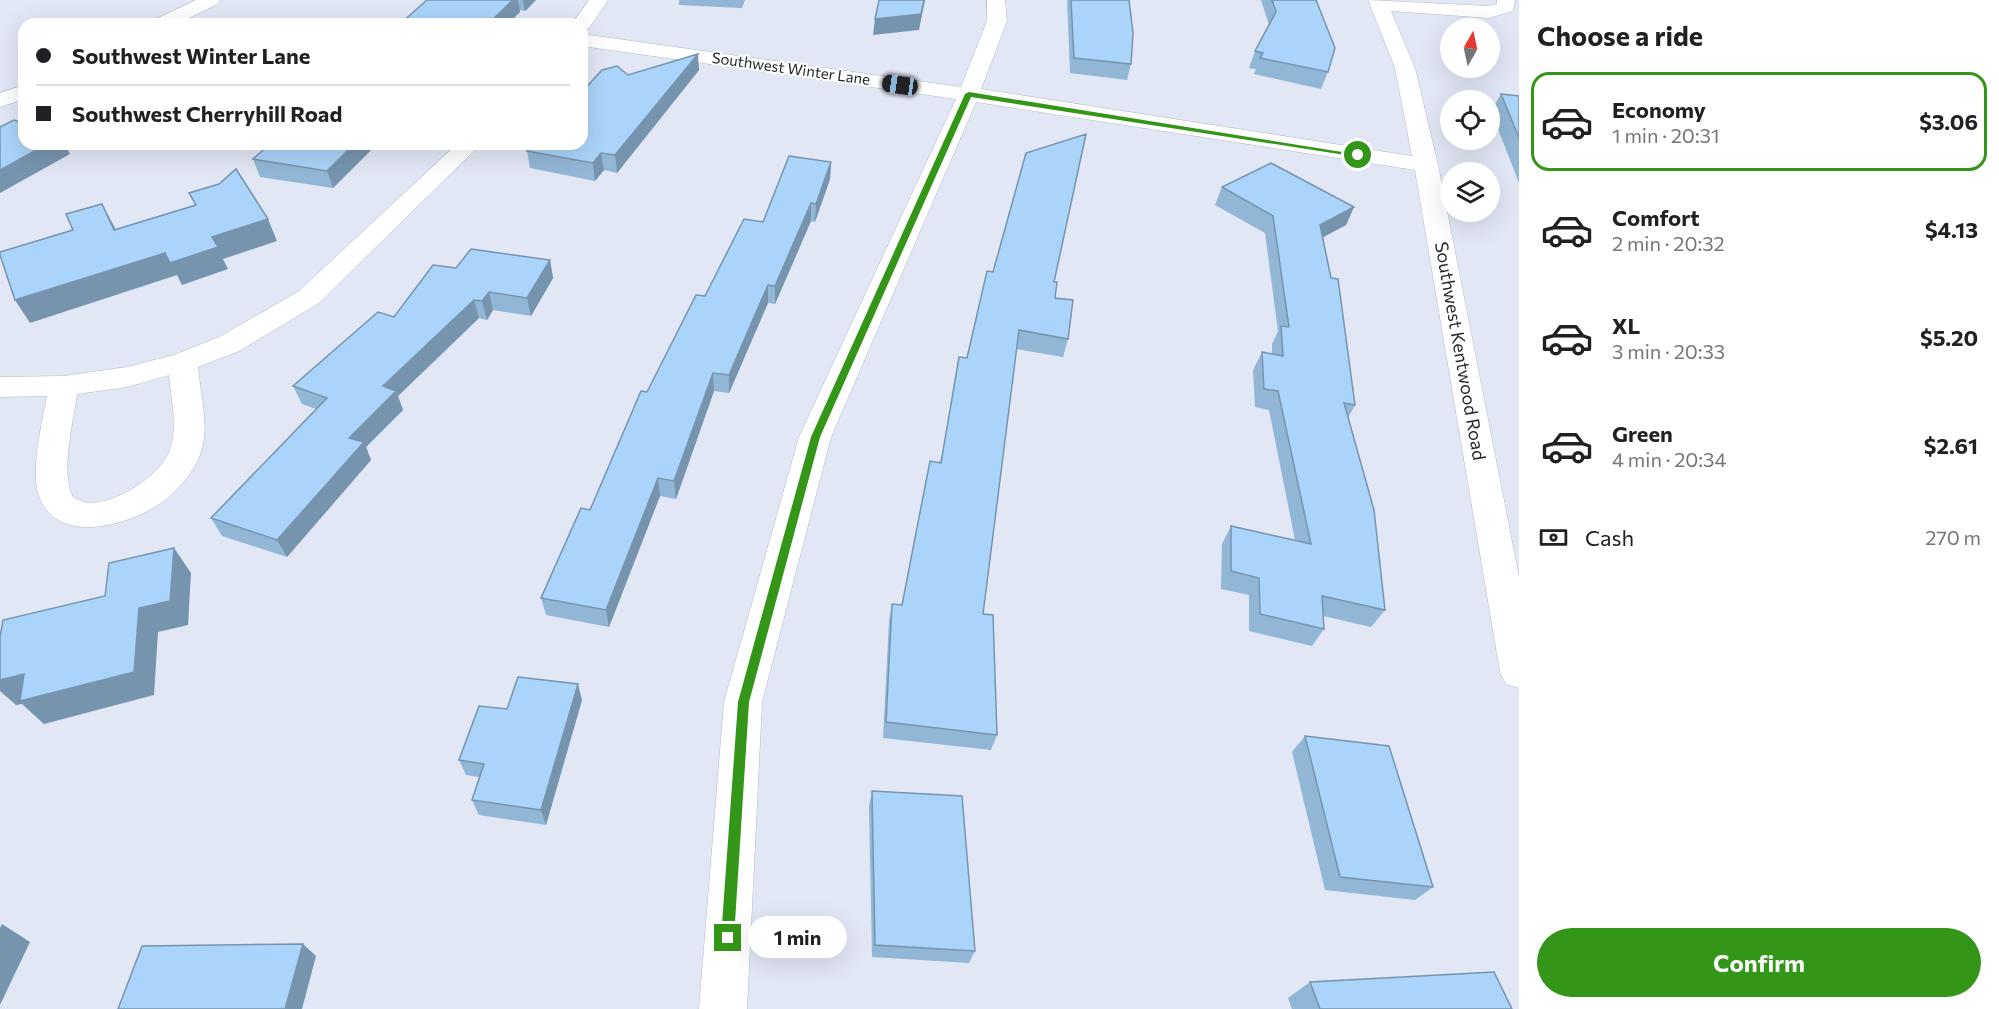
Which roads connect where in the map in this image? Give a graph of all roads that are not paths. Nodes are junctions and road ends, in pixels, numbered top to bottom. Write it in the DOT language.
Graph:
graph roads {
  1 [pos="211,0"];
  2 [pos="599,0"];
  3 [pos="996,0"];
  4 [pos="1506,0"];
  5 [pos="1378,2"];
  6 [pos="174,18"];
  7 [pos="586,18"];
  8 [pos="588,41"];
  9 [pos="18,94"];
  10 [pos="969,94"];
  11 [pos="0,101"];
  12 [pos="464,150"];
  13 [pos="1426,165"];
  14 [pos="183,362"];
  15 [pos="64,386"];
  16 [pos="0,387"];
  17 [pos="1519,672"];
  18 [pos="723,1009"];
  1 -- 6 [label="street"];
  2 -- 7 [label="street"];
  3 -- 10 [label="street"];
  4 -- 5 [label="street"];
  5 -- 13 [label="street, Southwest Kentwood Road"];
  8 -- 10 [label="street, Southwest Winter Lane"];
  9 -- 11 [label="street"];
  10 -- 13 [label="street, Southwest Winter Lane"];
  10 -- 18 [label="street"];
  12 -- 14 [label="street"];
  13 -- 17 [label="street, Southwest Kentwood Road"];
  14 -- 15 [label="street"];
  14 -- 15 [label="street"];
  15 -- 16 [label="street"];
}
